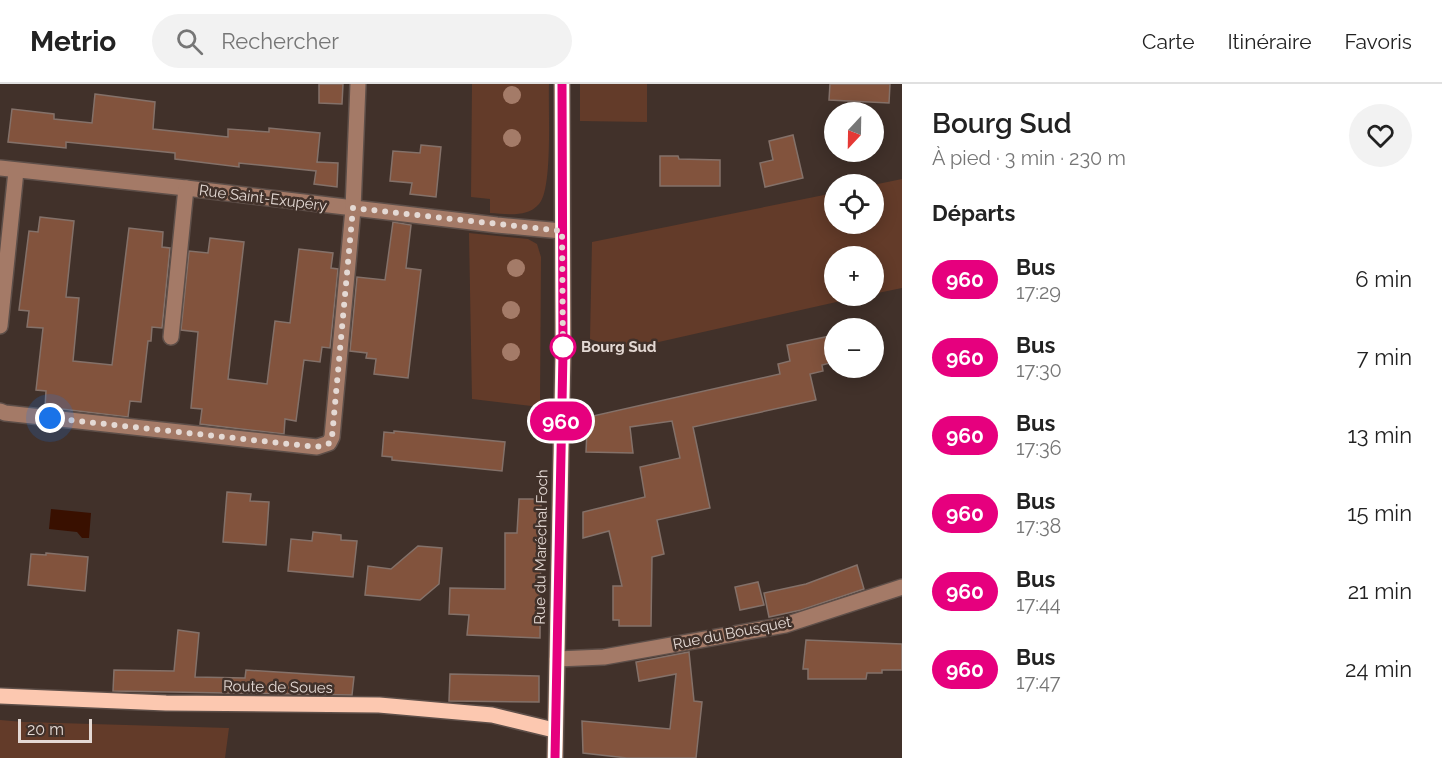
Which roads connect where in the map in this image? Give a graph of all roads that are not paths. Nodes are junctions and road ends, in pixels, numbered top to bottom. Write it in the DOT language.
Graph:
graph roads {
  1 [pos="358,84"];
  2 [pos="562,84"];
  3 [pos="0,168"];
  4 [pos="16,171"];
  5 [pos="186,188"];
  6 [pos="353,208"];
  7 [pos="562,231"];
  8 [pos="0,326"];
  9 [pos="171,337"];
  10 [pos="0,411"];
  11 [pos="902,587"];
  12 [pos="557,659"];
  13 [pos="0,696"];
  14 [pos="554,730"];
  15 [pos="555,758"];
  1 -- 6 [label="street"];
  2 -- 7 [label="main road, Rue du Maréchal Foch"];
  3 -- 4 [label="street, Rue Saint-Exupéry"];
  4 -- 5 [label="street, Rue Saint-Exupéry"];
  4 -- 8 [label="street"];
  5 -- 6 [label="street, Rue Saint-Exupéry"];
  5 -- 9 [label="street"];
  6 -- 7 [label="street, Rue Saint-Exupéry"];
  6 -- 10 [label="street"];
  7 -- 12 [label="main road, Rue du Maréchal Foch"];
  11 -- 12 [label="street, Rue du Bousquet"];
  12 -- 14 [label="main road, Rue du Maréchal Foch"];
  13 -- 14 [label="main road, Route de Soues"];
  14 -- 15 [label="main road, Rue du Maréchal Foch"];
}
